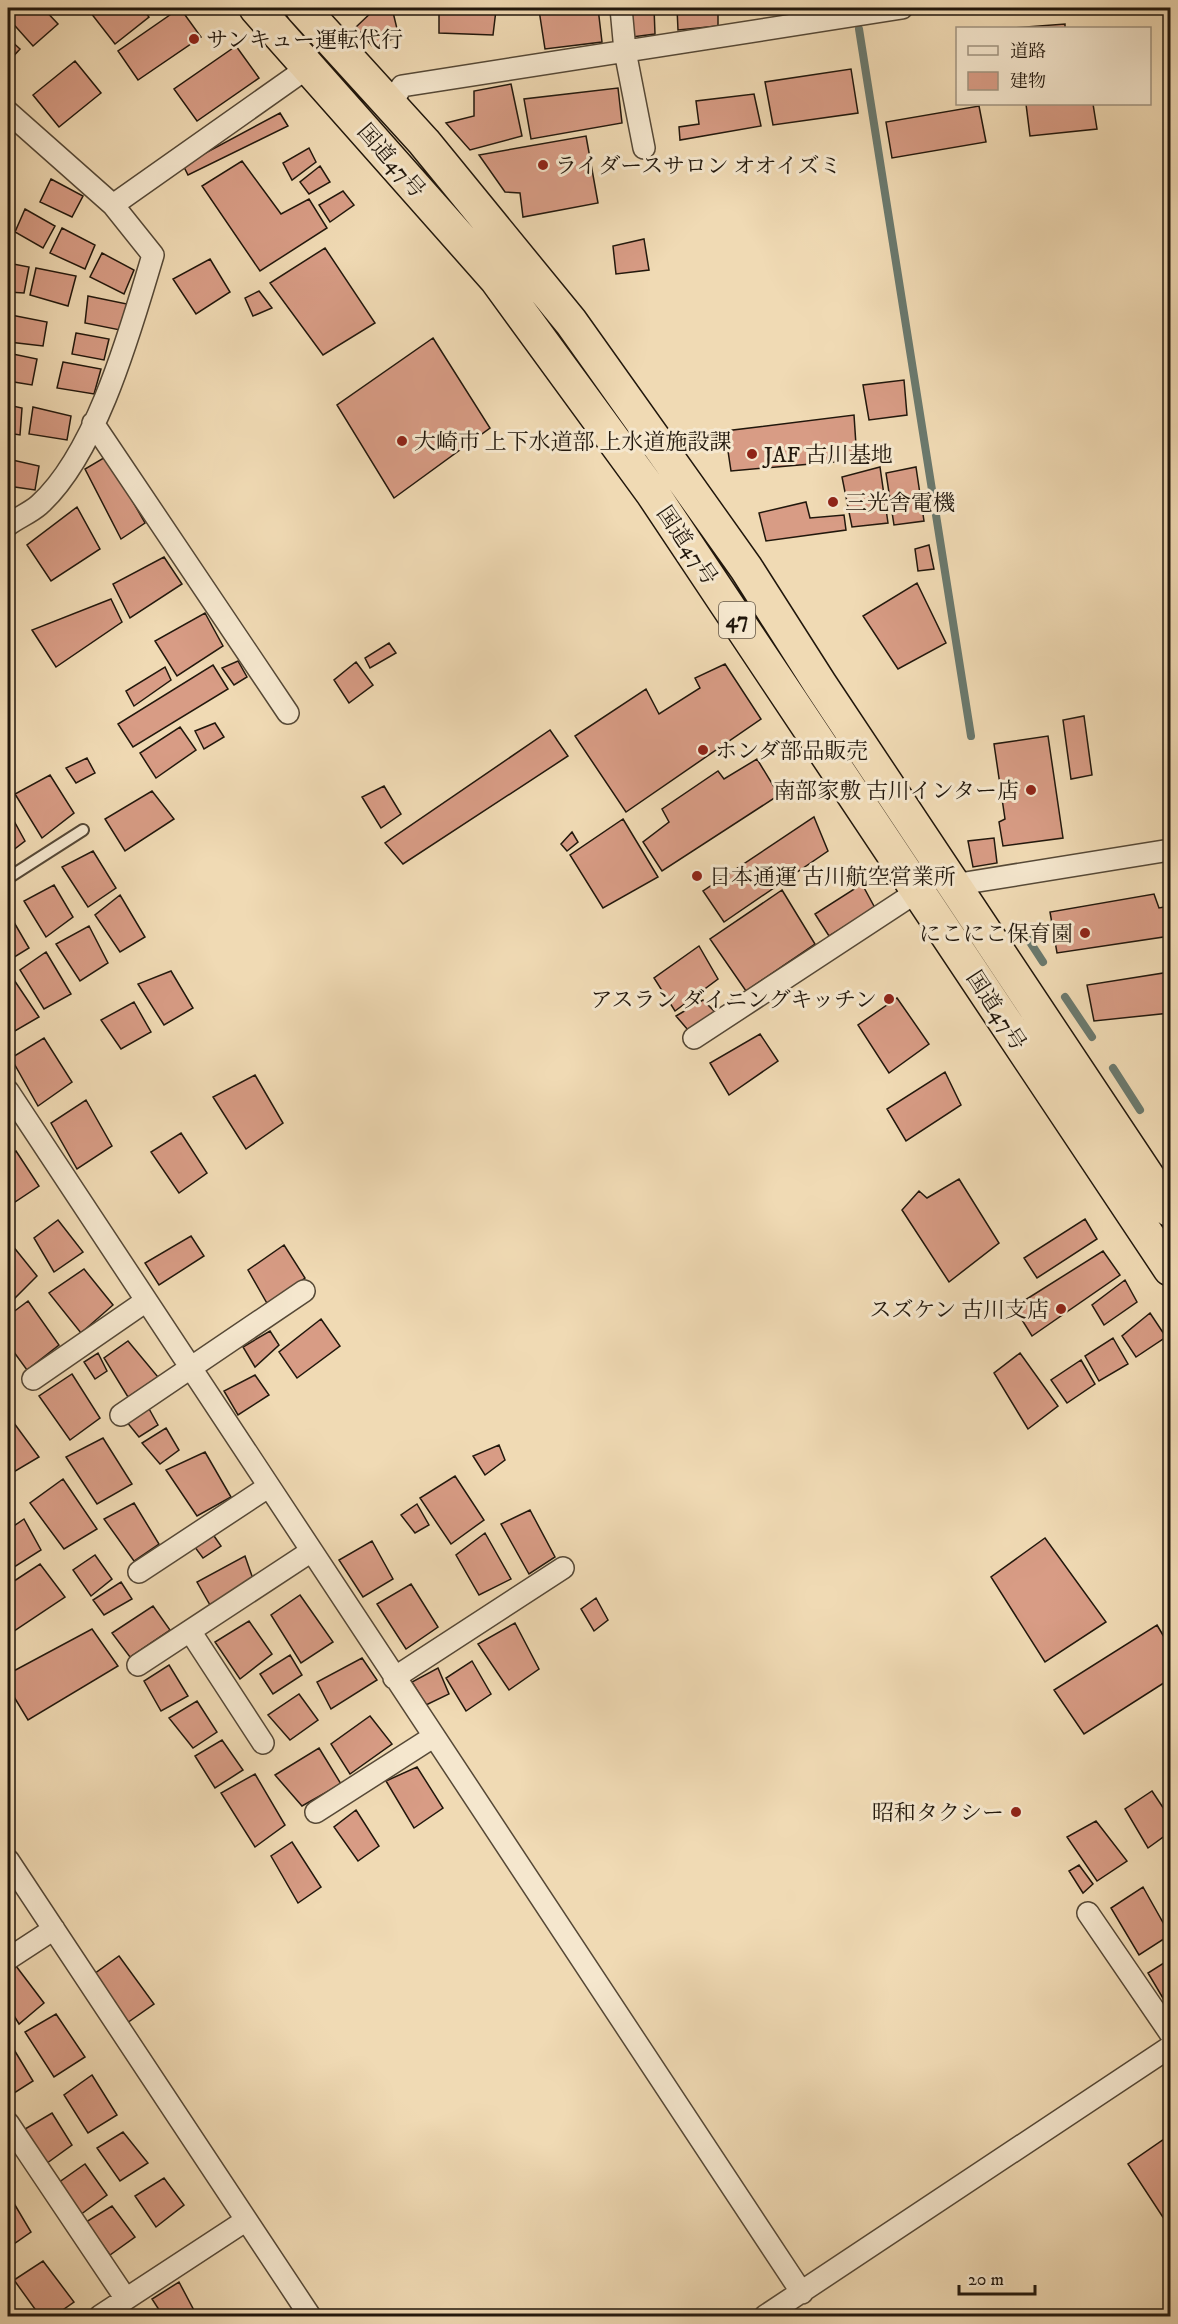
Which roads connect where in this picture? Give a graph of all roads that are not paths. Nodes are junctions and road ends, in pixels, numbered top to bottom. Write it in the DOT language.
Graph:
graph roads {
  1 [pos="256,8"];
  2 [pos="302,8"];
  3 [pos="621,8"];
  4 [pos="902,8"];
  5 [pos="625,51"];
  6 [pos="310,66"];
  7 [pos="390,105"];
  8 [pos="8,112"];
  9 [pos="644,148"];
  10 [pos="113,205"];
  11 [pos="93,423"];
  12 [pos="8,525"];
  13 [pos="288,712"];
  14 [pos="83,830"];
  15 [pos="1170,850"];
  16 [pos="8,878"];
  17 [pos="953,885"];
  18 [pos="918,891"];
  19 [pos="694,1038"];
  20 [pos="8,1091"];
  21 [pos="1170,1210"];
  22 [pos="1170,1269"];
  23 [pos="304,1291"];
  24 [pos="146,1301"];
  25 [pos="190,1368"];
  26 [pos="33,1379"];
  27 [pos="121,1415"];
  28 [pos="268,1487"];
  29 [pos="310,1552"];
  30 [pos="563,1568"];
  31 [pos="139,1572"];
  32 [pos="190,1631"];
  33 [pos="138,1665"];
  34 [pos="394,1678"];
  35 [pos="433,1737"];
  36 [pos="263,1743"];
  37 [pos="316,1812"];
  38 [pos="8,1860"];
  39 [pos="1088,1912"];
  40 [pos="54,1929"];
  41 [pos="8,1959"];
  42 [pos="1170,2033"];
  43 [pos="1170,2047"];
  44 [pos="8,2123"];
  45 [pos="245,2221"];
  46 [pos="802,2292"];
  47 [pos="126,2299"];
  48 [pos="100,2316"];
  49 [pos="310,2316"];
  50 [pos="765,2316"];
  1 -- 6 [label="highway, 国道47号 / 47"];
  2 -- 7 [label="highway, 国道47号 / 47"];
  3 -- 5 [label="street"];
  4 -- 5 [label="street"];
  5 -- 7 [label="street"];
  5 -- 9 [label="street"];
  6 -- 10 [label="street"];
  6 -- 18 [label="highway, 国道47号 / 47"];
  7 -- 17 [label="highway, 国道47号 / 47"];
  8 -- 10 [label="street"];
  10 -- 11 [label="street"];
  11 -- 12 [label="street"];
  11 -- 13 [label="street"];
  14 -- 16 [label="lane"];
  15 -- 17 [label="street"];
  17 -- 21 [label="highway, 国道47号 / 47"];
  18 -- 19 [label="street"];
  18 -- 22 [label="highway, 国道47号 / 47"];
  20 -- 24 [label="street"];
  23 -- 25 [label="street"];
  24 -- 25 [label="street"];
  24 -- 26 [label="street"];
  25 -- 27 [label="street"];
  25 -- 28 [label="street"];
  28 -- 29 [label="street"];
  28 -- 31 [label="street"];
  29 -- 32 [label="street"];
  29 -- 34 [label="street"];
  30 -- 34 [label="street"];
  32 -- 33 [label="street"];
  32 -- 36 [label="street"];
  34 -- 35 [label="street"];
  35 -- 37 [label="street"];
  35 -- 46 [label="street"];
  38 -- 40 [label="street"];
  39 -- 42 [label="street"];
  40 -- 41 [label="street"];
  40 -- 45 [label="street"];
  43 -- 46 [label="street"];
  44 -- 47 [label="street"];
  45 -- 47 [label="street"];
  45 -- 49 [label="street"];
  46 -- 50 [label="street"];
  47 -- 48 [label="street"];
}
